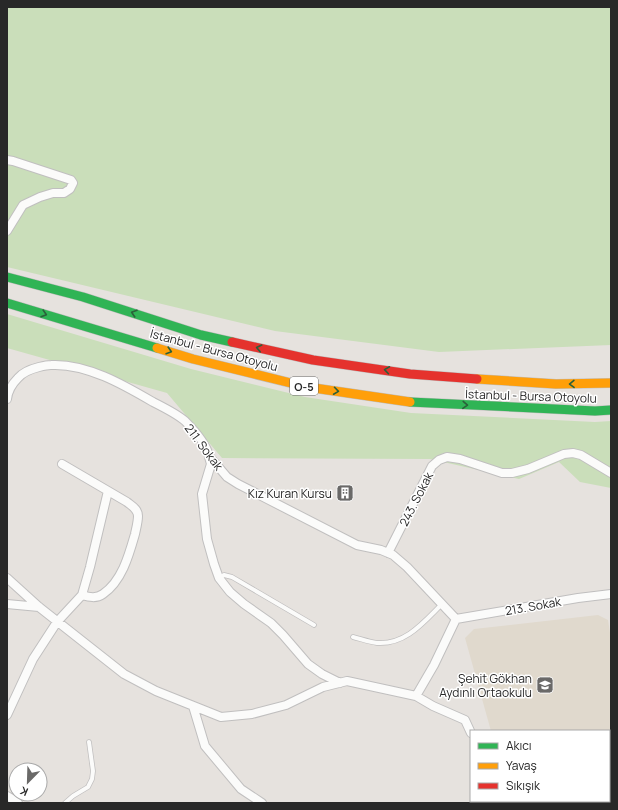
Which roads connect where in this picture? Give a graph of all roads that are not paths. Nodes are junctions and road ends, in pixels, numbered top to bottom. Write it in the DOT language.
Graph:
graph roads {
  1 [pos="7,160"];
  2 [pos="7,231"];
  3 [pos="7,277"];
  4 [pos="7,303"];
  5 [pos="410,374"];
  6 [pos="557,375"];
  7 [pos="611,383"];
  8 [pos="7,392"];
  9 [pos="7,399"];
  10 [pos="611,410"];
  11 [pos="209,456"];
  12 [pos="62,464"];
  13 [pos="611,473"];
  14 [pos="108,491"];
  15 [pos="388,553"];
  16 [pos="7,578"];
  17 [pos="219,578"];
  18 [pos="611,594"];
  19 [pos="82,595"];
  20 [pos="7,604"];
  21 [pos="441,605"];
  22 [pos="40,608"];
  23 [pos="456,619"];
  24 [pos="57,622"];
  25 [pos="314,625"];
  26 [pos="353,637"];
  27 [pos="340,683"];
  28 [pos="416,696"];
  29 [pos="194,706"];
  30 [pos="7,716"];
  31 [pos="470,731"];
  32 [pos="89,742"];
  33 [pos="7,796"];
  34 [pos="18,803"];
  35 [pos="65,803"];
  36 [pos="262,803"];
  1 -- 2 [label="street"];
  5 -- 3 [label="highway, İstanbul - Bursa Otoyolu / O-5, one-way"];
  4 -- 10 [label="highway, İstanbul - Bursa Otoyolu / O-5, one-way"];
  5 -- 6 [label="highway, O-5"];
  7 -- 5 [label="highway, İstanbul - Bursa Otoyolu / O-5, one-way"];
  8 -- 9 [label="street, 211. Sokak"];
  8 -- 11 [label="street, 211. Sokak"];
  11 -- 15 [label="street, 211. Sokak"];
  11 -- 17 [label="street"];
  12 -- 14 [label="street"];
  13 -- 15 [label="street, 243. Sokak"];
  14 -- 19 [label="street"];
  14 -- 19 [label="street"];
  15 -- 21 [label="street, 211. Sokak"];
  16 -- 22 [label="street"];
  17 -- 25 [label="lane"];
  17 -- 27 [label="street"];
  18 -- 23 [label="street, 213. Sokak"];
  19 -- 24 [label="street"];
  20 -- 22 [label="street"];
  21 -- 23 [label="street, 211. Sokak"];
  21 -- 26 [label="lane"];
  22 -- 24 [label="street"];
  23 -- 28 [label="street"];
  24 -- 29 [label="street"];
  24 -- 30 [label="street"];
  27 -- 28 [label="street"];
  27 -- 29 [label="street"];
  28 -- 31 [label="street"];
  29 -- 36 [label="street"];
  32 -- 35 [label="lane"];
  33 -- 34 [label="street"];
}
